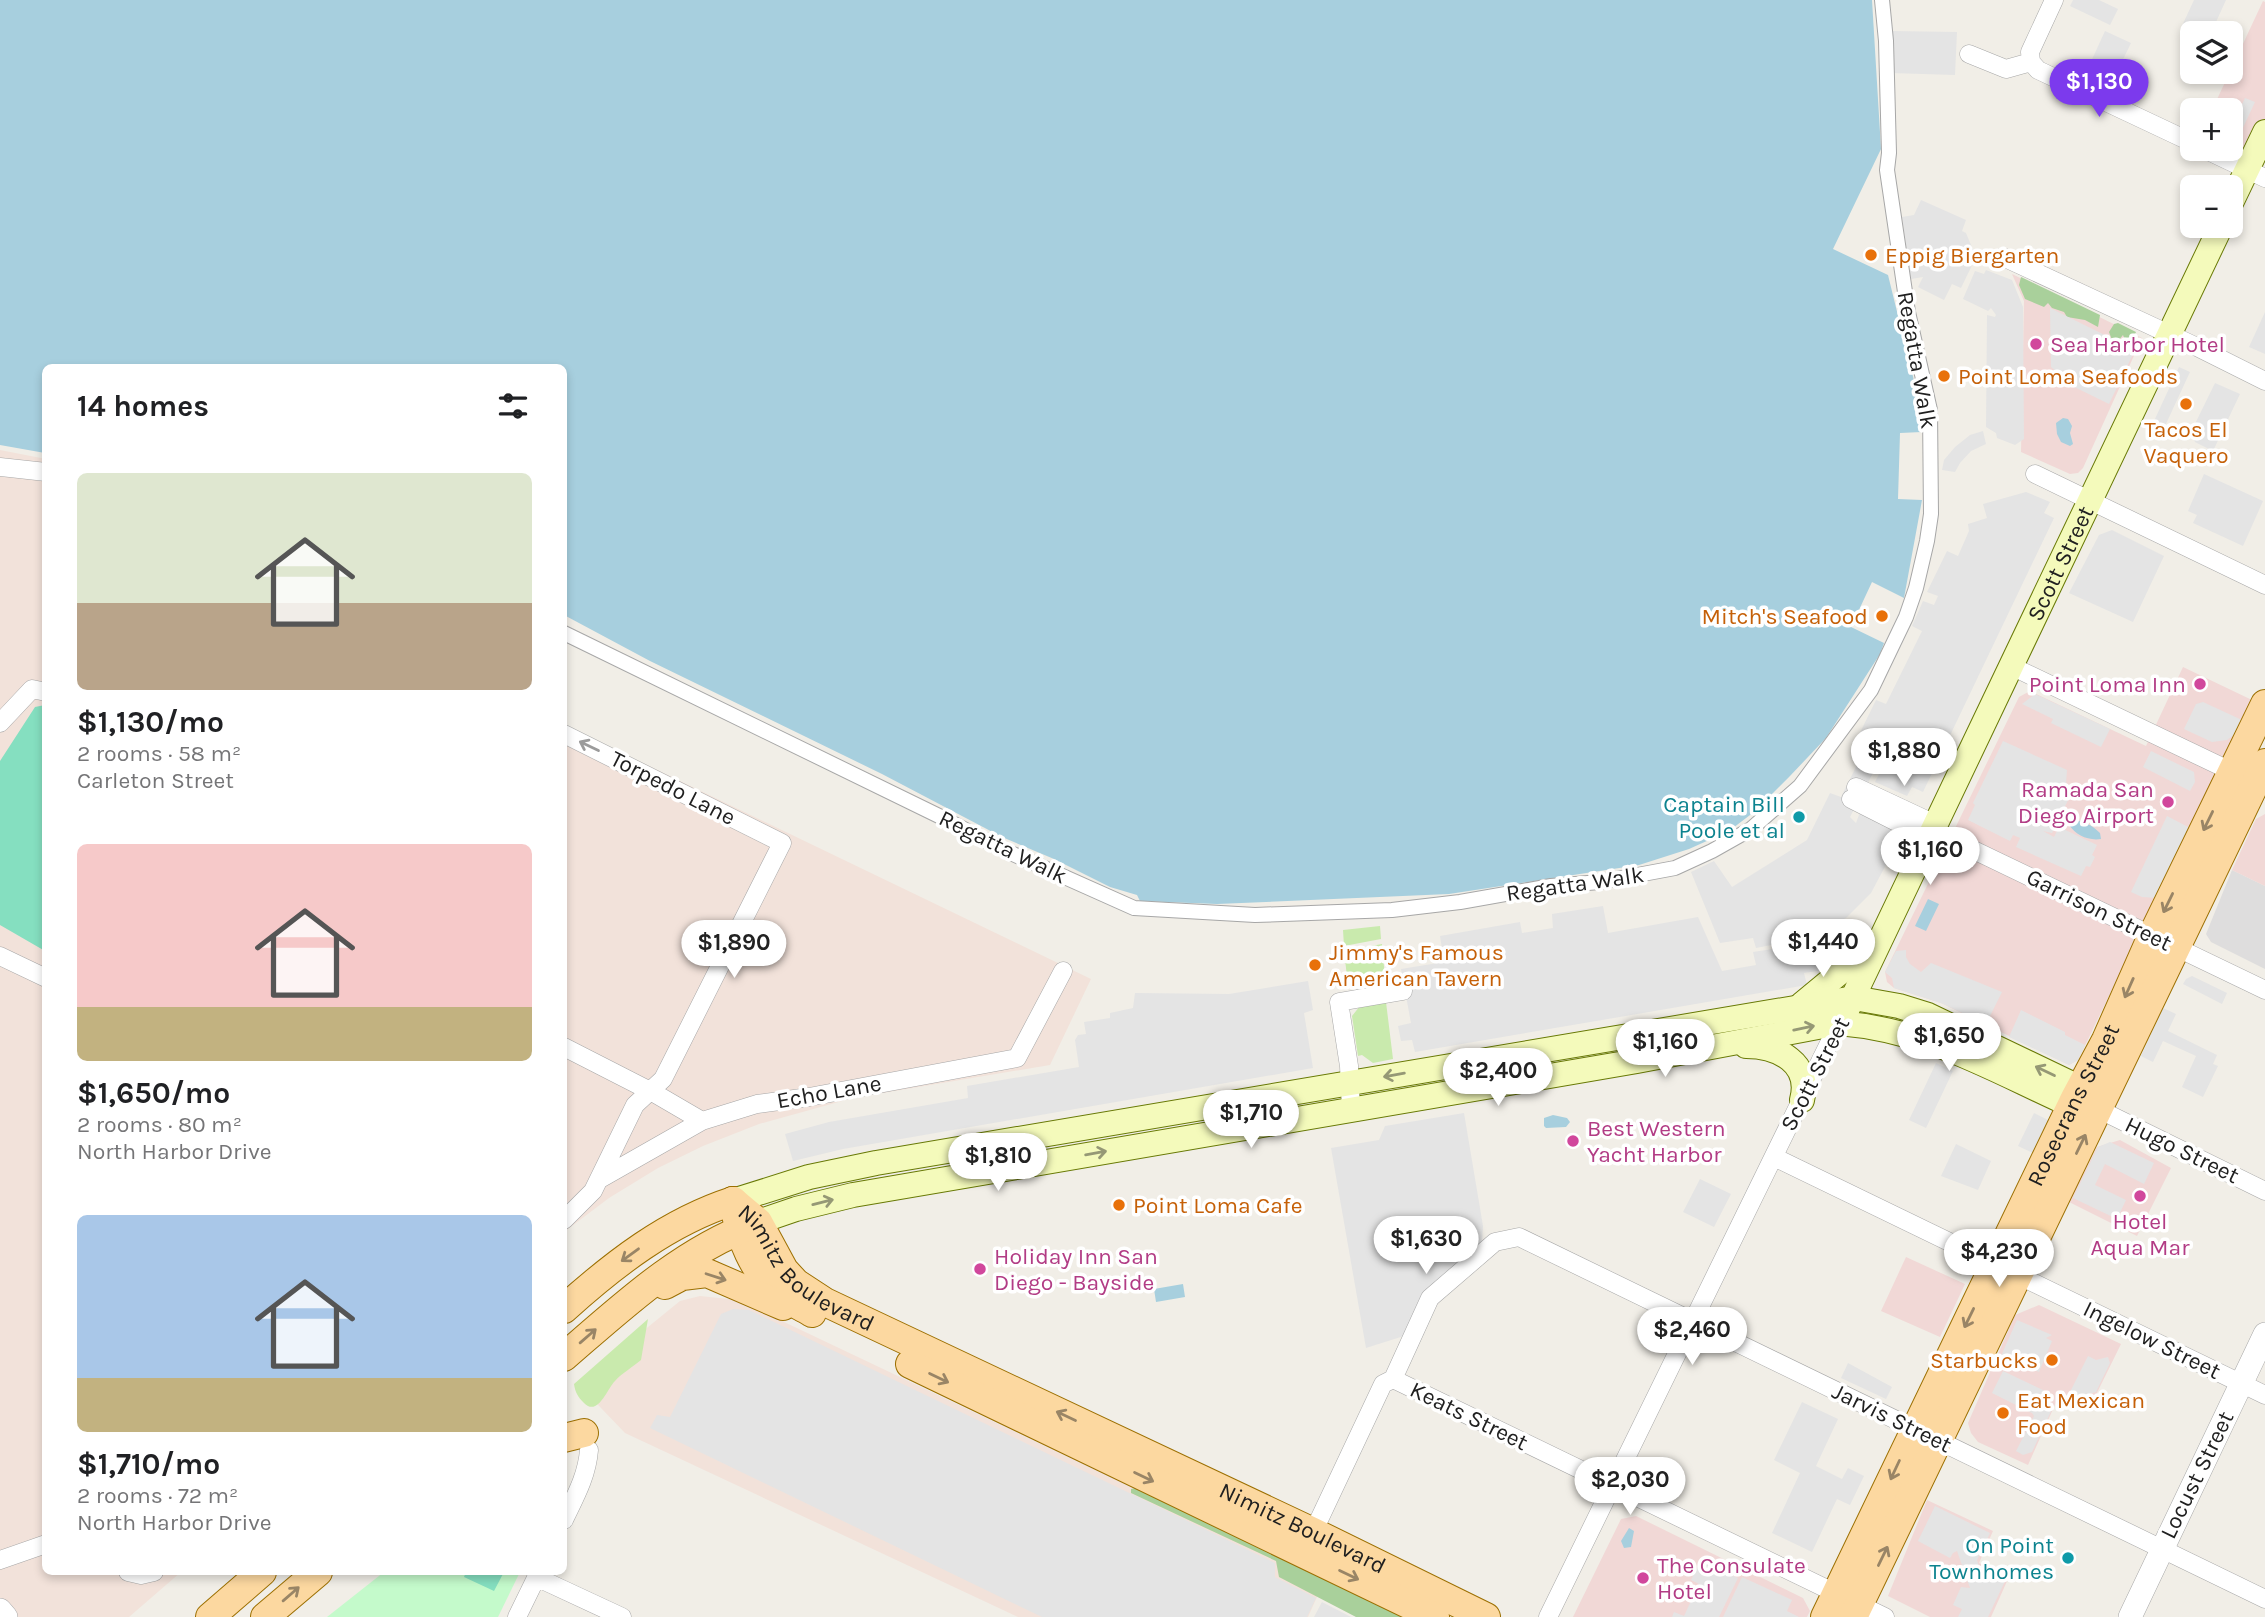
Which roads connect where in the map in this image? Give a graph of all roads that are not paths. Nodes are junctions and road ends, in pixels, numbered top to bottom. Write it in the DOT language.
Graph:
graph roads {
  1 [pos="1882,0"];
  2 [pos="2054,0"];
  3 [pos="1969,54"];
  4 [pos="2031,62"];
  5 [pos="2265,132"];
  6 [pos="2180,137"];
  7 [pos="2229,161"];
  8 [pos="2256,174"];
  9 [pos="2243,189"];
  10 [pos="2215,238"];
  11 [pos="2003,257"];
  12 [pos="2170,335"];
  13 [pos="2265,381"];
  14 [pos="0,467"];
  15 [pos="42,472"];
  16 [pos="2035,474"];
  17 [pos="2090,500"];
  18 [pos="2265,585"];
  19 [pos="567,634"];
  20 [pos="2011,666"];
  21 [pos="42,691"];
  22 [pos="2265,704"];
  23 [pos="0,723"];
  24 [pos="567,736"];
  25 [pos="2255,776"];
  26 [pos="1854,793"];
  27 [pos="1932,831"];
  28 [pos="1891,916"];
  29 [pos="2164,941"];
  30 [pos="0,956"];
  31 [pos="1063,971"];
  32 [pos="42,976"];
  33 [pos="2265,990"];
  34 [pos="1403,991"];
  35 [pos="1854,998"];
  36 [pos="1799,1006"];
  37 [pos="1839,1023"];
  38 [pos="1721,1046"];
  39 [pos="567,1049"];
  40 [pos="1350,1083"];
  41 [pos="650,1091"];
  42 [pos="1802,1100"];
  43 [pos="2086,1104"];
  44 [pos="1351,1110"];
  45 [pos="702,1121"];
  46 [pos="1774,1157"];
  47 [pos="596,1185"];
  48 [pos="2265,1191"];
  49 [pos="733,1201"];
  50 [pos="567,1217"];
  51 [pos="749,1226"];
  52 [pos="2006,1271"];
  53 [pos="631,1301"];
  54 [pos="567,1306"];
  55 [pos="1692,1322"];
  56 [pos="834,1326"];
  57 [pos="2265,1334"];
  58 [pos="567,1354"];
  59 [pos="1393,1380"];
  60 [pos="2241,1384"];
  61 [pos="2265,1395"];
  62 [pos="1926,1435"];
  63 [pos="579,1440"];
  64 [pos="1612,1487"];
  65 [pos="567,1514"];
  66 [pos="1308,1543"];
  67 [pos="42,1545"];
  68 [pos="2161,1549"];
  69 [pos="0,1560"];
  70 [pos="259,1575"];
  71 [pos="314,1575"];
  72 [pos="537,1575"];
  73 [pos="539,1575"];
  74 [pos="2265,1599"];
  75 [pos="1843,1608"];
  76 [pos="0,1610"];
  77 [pos="6,1617"];
  78 [pos="210,1617"];
  79 [pos="265,1617"];
  80 [pos="517,1617"];
  81 [pos="622,1617"];
  82 [pos="1435,1617"];
  83 [pos="1486,1617"];
  84 [pos="1548,1617"];
  85 [pos="1885,1617"];
  86 [pos="2130,1617"];
  1 -- 19 [label="street, Regatta Walk"];
  2 -- 4 [label="street"];
  3 -- 4 [label="street"];
  4 -- 6 [label="street"];
  5 -- 8 [label="main road"];
  7 -- 8 [label="street"];
  8 -- 9 [label="main road"];
  10 -- 12 [label="main road, Scott Street"];
  11 -- 12 [label="street"];
  12 -- 13 [label="street"];
  12 -- 17 [label="main road, Scott Street"];
  14 -- 15 [label="street"];
  16 -- 17 [label="street"];
  17 -- 18 [label="street"];
  17 -- 20 [label="main road, Scott Street"];
  20 -- 25 [label="street"];
  20 -- 27 [label="main road, Scott Street"];
  21 -- 23 [label="street"];
  22 -- 25 [label="main road, Rosecrans Street"];
  41 -- 24 [label="street, Torpedo Lane, one-way"];
  25 -- 29 [label="main road, Rosecrans Street"];
  26 -- 27 [label="street, Garrison Street"];
  27 -- 28 [label="main road, Scott Street"];
  27 -- 29 [label="street, Garrison Street"];
  28 -- 35 [label="main road, Scott Street"];
  28 -- 36 [label="main road"];
  29 -- 33 [label="street, Garrison Street"];
  29 -- 43 [label="main road, Rosecrans Street"];
  30 -- 32 [label="street"];
  31 -- 45 [label="street, Echo Lane"];
  34 -- 40 [label="street"];
  35 -- 36 [label="main road"];
  35 -- 37 [label="main road, Scott Street"];
  43 -- 35 [label="main road, one-way"];
  36 -- 40 [label="main road, one-way"];
  38 -- 37 [label="main road, one-way"];
  37 -- 42 [label="street, Scott Street"];
  37 -- 43 [label="main road"];
  38 -- 42 [label="main road"];
  38 -- 44 [label="main road"];
  39 -- 41 [label="street"];
  40 -- 44 [label="street"];
  40 -- 49 [label="main road"];
  41 -- 45 [label="street"];
  41 -- 47 [label="street"];
  42 -- 46 [label="street, Scott Street"];
  43 -- 48 [label="street, Hugo Street"];
  43 -- 52 [label="main road, Rosecrans Street"];
  51 -- 44 [label="main road, one-way"];
  45 -- 47 [label="street"];
  46 -- 52 [label="street, Ingelow Street"];
  46 -- 55 [label="street, Scott Street"];
  47 -- 50 [label="street"];
  49 -- 51 [label="main road, Nimitz Boulevard"];
  49 -- 54 [label="main road, one-way"];
  51 -- 53 [label="main road"];
  51 -- 56 [label="main road, Nimitz Boulevard"];
  66 -- 51 [label="main road, Nimitz Boulevard, one-way"];
  52 -- 60 [label="street, Ingelow Street"];
  52 -- 62 [label="main road, Rosecrans Street"];
  53 -- 56 [label="main road, one-way"];
  58 -- 53 [label="main road, one-way"];
  55 -- 59 [label="street, Jarvis Street"];
  55 -- 62 [label="street, Jarvis Street"];
  55 -- 64 [label="street, Scott Street"];
  56 -- 66 [label="main road, Nimitz Boulevard, one-way"];
  57 -- 60 [label="street, Locust Street"];
  59 -- 64 [label="street, Keats Street"];
  59 -- 66 [label="street"];
  60 -- 61 [label="street, Ingelow Street"];
  60 -- 68 [label="street, Locust Street"];
  62 -- 68 [label="street, Jarvis Street"];
  62 -- 75 [label="main road, Rosecrans Street"];
  63 -- 65 [label="street"];
  64 -- 75 [label="street, Keats Street"];
  64 -- 84 [label="street, Scott Street"];
  66 -- 82 [label="main road, Nimitz Boulevard, one-way"];
  66 -- 83 [label="main road, Nimitz Boulevard"];
  67 -- 69 [label="street"];
  68 -- 74 [label="street, Jarvis Street"];
  68 -- 86 [label="street, Locust Street"];
  70 -- 78 [label="main road"];
  79 -- 71 [label="main road, one-way"];
  72 -- 80 [label="street"];
  73 -- 81 [label="street"];
  75 -- 85 [label="street, Keats Street"];
  76 -- 77 [label="street"];
}
